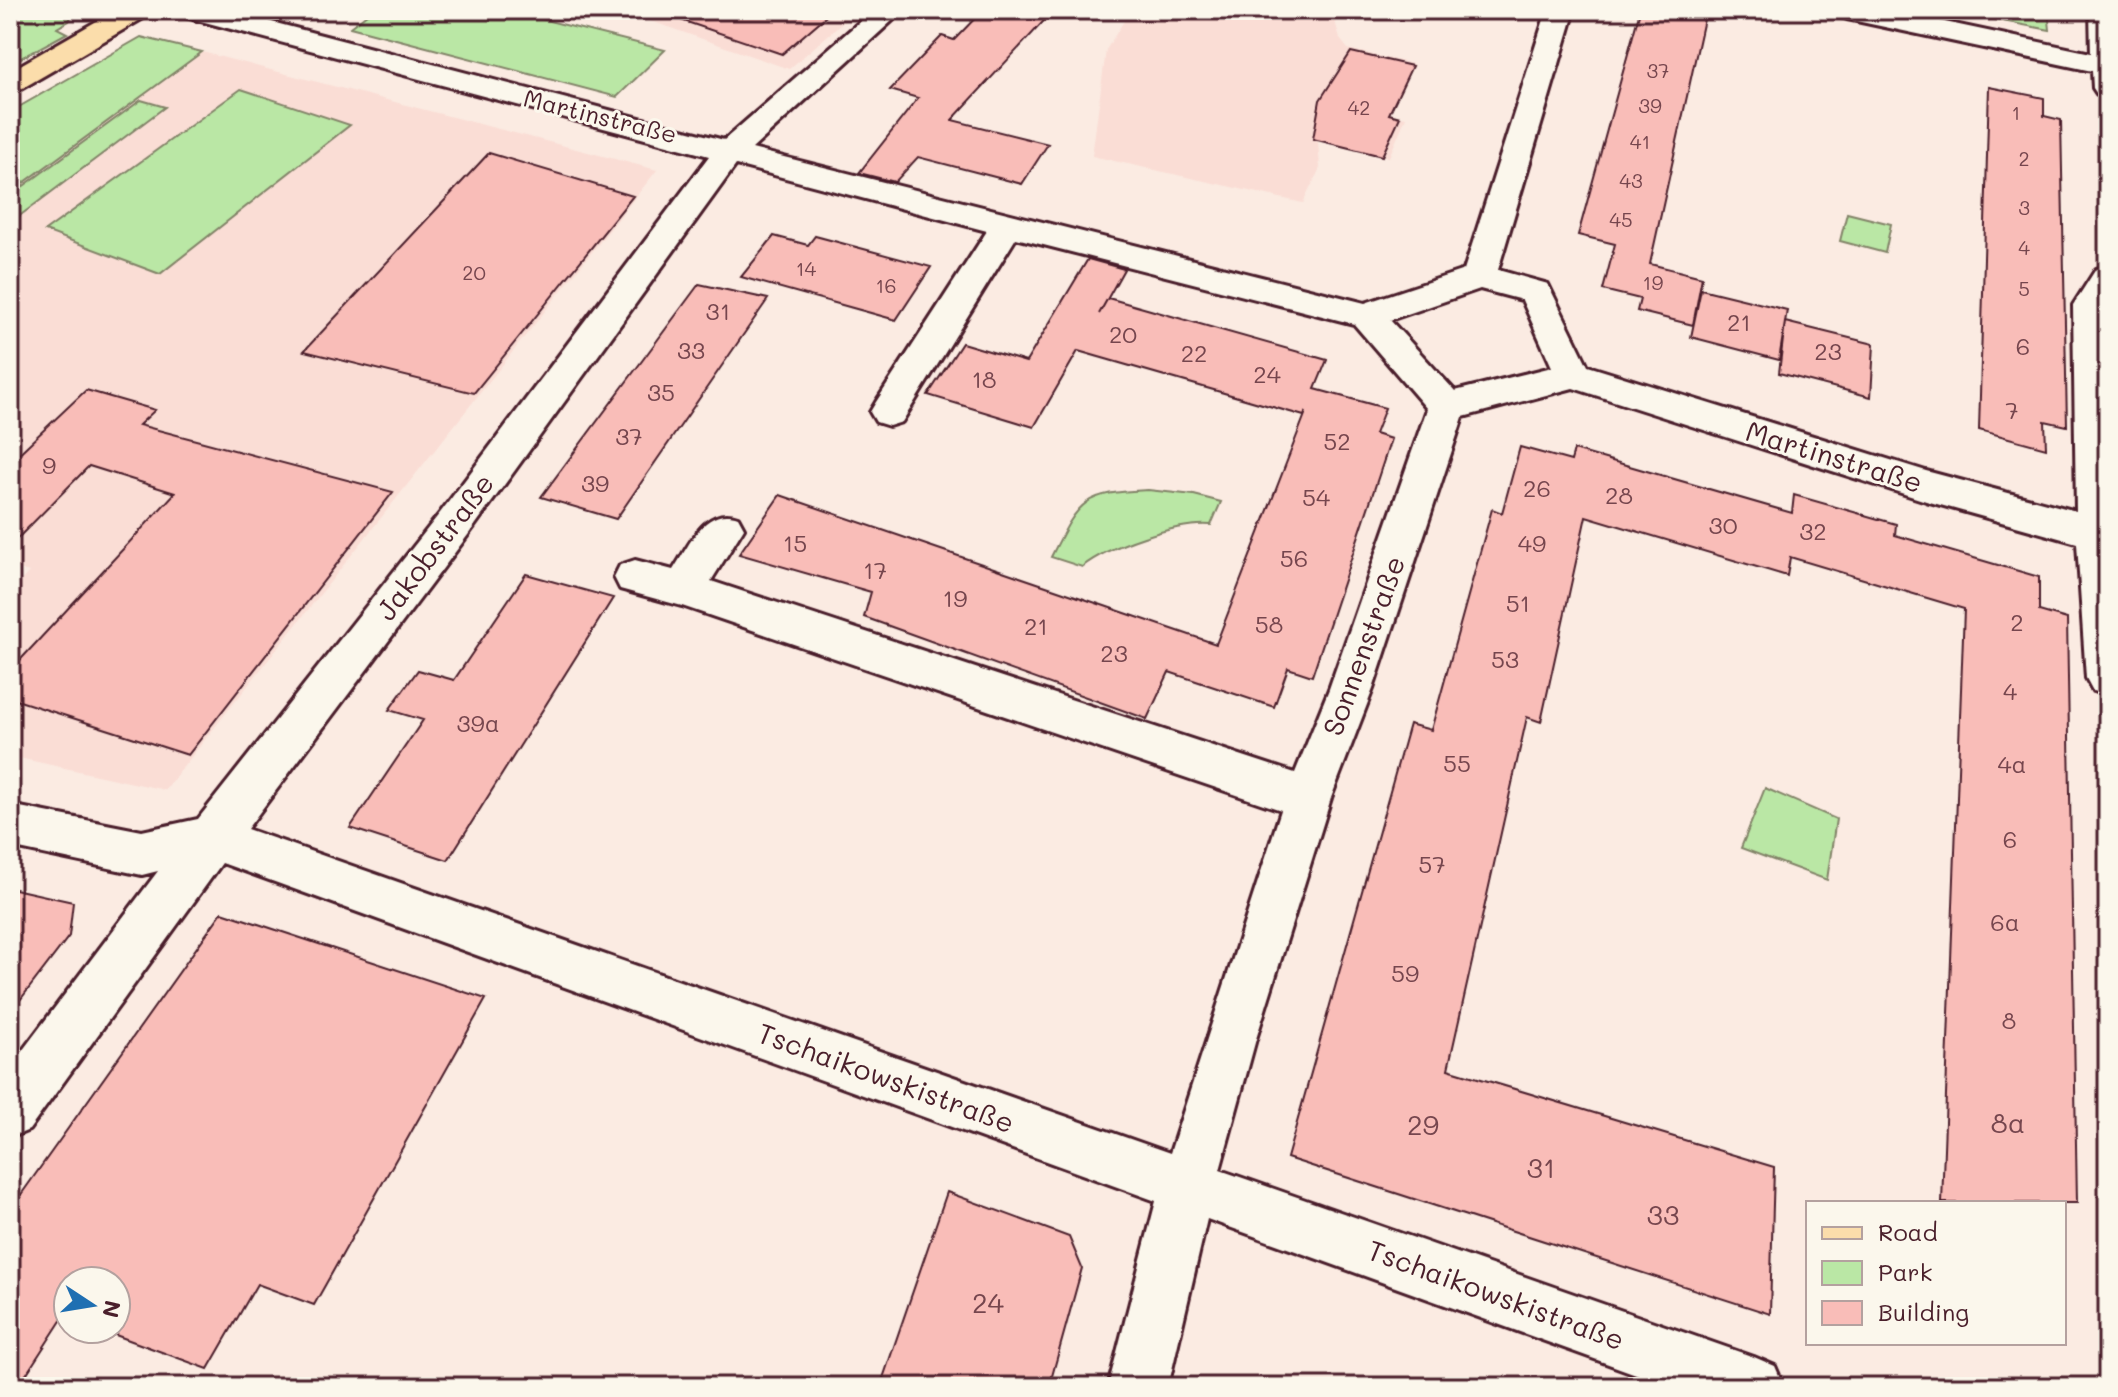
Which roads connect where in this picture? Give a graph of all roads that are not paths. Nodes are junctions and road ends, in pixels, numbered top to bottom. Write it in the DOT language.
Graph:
graph roads {
  1 [pos="137,10"];
  2 [pos="192,10"];
  3 [pos="890,10"];
  4 [pos="1561,10"];
  5 [pos="1847,10"];
  6 [pos="2104,10"];
  7 [pos="2107,73"];
  8 [pos="10,83"];
  9 [pos="729,152"];
  10 [pos="1009,223"];
  11 [pos="1479,277"];
  12 [pos="2108,277"];
  13 [pos="1366,315"];
  14 [pos="1574,375"];
  15 [pos="1447,407"];
  16 [pos="889,412"];
  17 [pos="724,528"];
  18 [pos="2102,534"];
  19 [pos="635,577"];
  20 [pos="683,589"];
  21 [pos="2108,678"];
  22 [pos="1308,798"];
  23 [pos="10,826"];
  24 [pos="212,838"];
  25 [pos="10,1111"];
  26 [pos="1188,1185"];
  27 [pos="1138,1387"];
  28 [pos="1754,1387"];
  1 -- 8 [label="main road"];
  2 -- 9 [label="street, Martinstraße"];
  3 -- 9 [label="street, Jakobstraße"];
  4 -- 11 [label="street"];
  5 -- 7 [label="street"];
  6 -- 7 [label="street"];
  9 -- 10 [label="street, Martinstraße"];
  9 -- 24 [label="street, Jakobstraße"];
  10 -- 13 [label="street, Martinstraße"];
  10 -- 16 [label="street"];
  11 -- 13 [label="street"];
  11 -- 14 [label="street"];
  12 -- 18 [label="street"];
  13 -- 15 [label="street"];
  14 -- 15 [label="street"];
  14 -- 18 [label="street, Martinstraße"];
  15 -- 22 [label="street, Sonnenstraße"];
  17 -- 20 [label="street"];
  18 -- 21 [label="street"];
  19 -- 20 [label="street"];
  20 -- 22 [label="street"];
  22 -- 26 [label="street, Sonnenstraße"];
  23 -- 24 [label="street"];
  24 -- 25 [label="street, Jakobstraße"];
  24 -- 26 [label="street, Tschaikowskistraße"];
  26 -- 27 [label="street, Sonnenstraße"];
  26 -- 28 [label="street, Tschaikowskistraße"];
}
